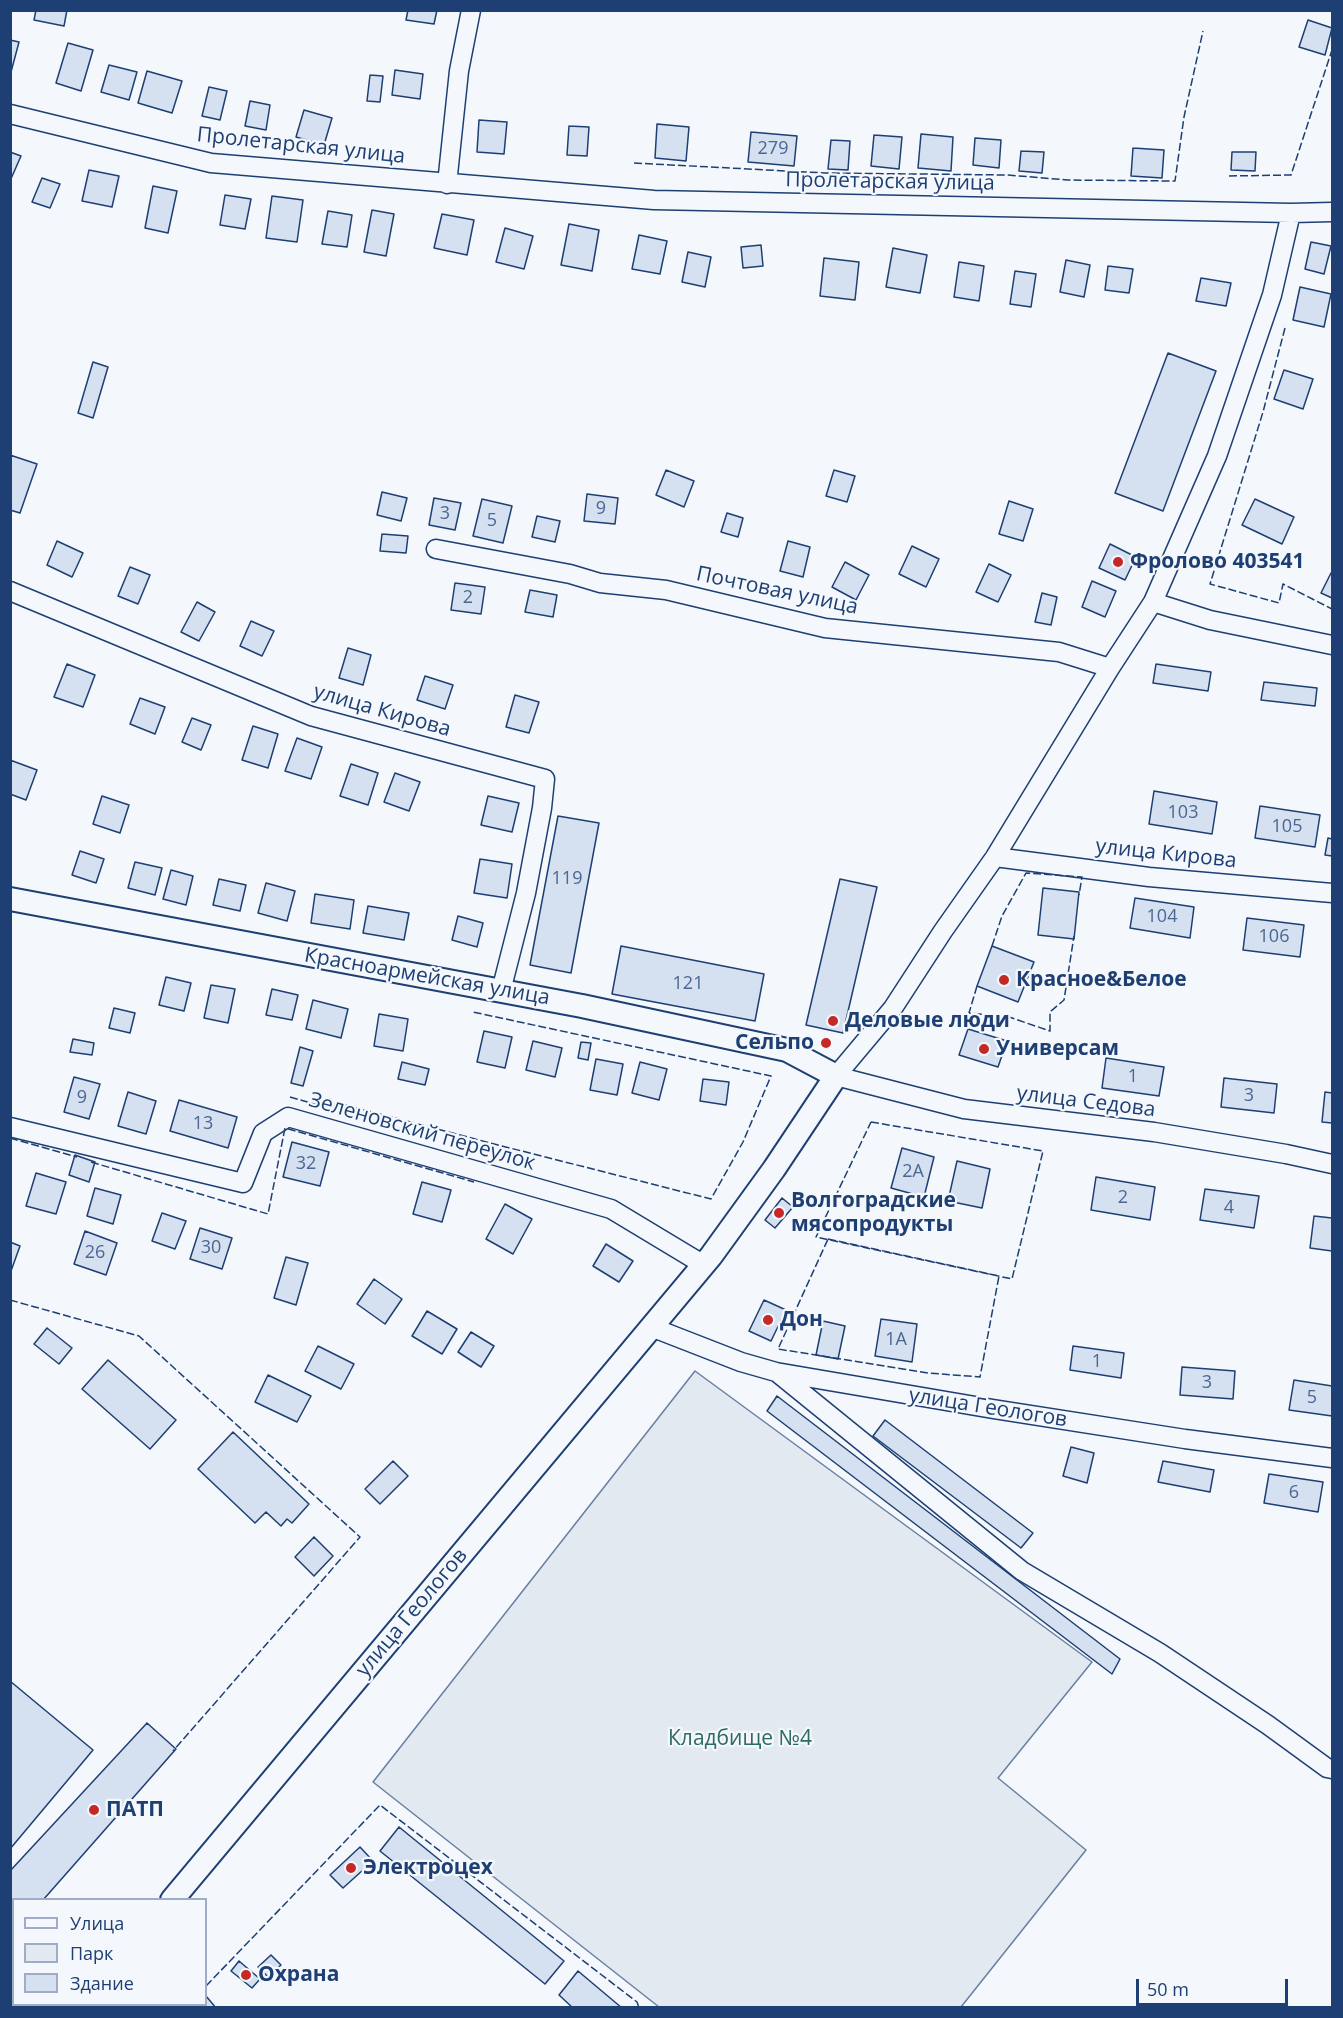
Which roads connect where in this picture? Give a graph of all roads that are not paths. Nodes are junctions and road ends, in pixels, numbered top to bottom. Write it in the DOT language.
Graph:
graph roads {
  1 [pos="471,10"];
  2 [pos="10,114"];
  3 [pos="447,184"];
  4 [pos="1332,212"];
  5 [pos="1291,213"];
  6 [pos="436,549"];
  7 [pos="10,591"];
  8 [pos="1153,602"];
  9 [pos="1332,645"];
  10 [pos="1110,668"];
  11 [pos="995,857"];
  12 [pos="1332,893"];
  13 [pos="10,899"];
  14 [pos="501,991"];
  15 [pos="836,1076"];
  16 [pos="10,1127"];
  17 [pos="1332,1164"];
  18 [pos="704,1265"];
  19 [pos="651,1327"];
  20 [pos="777,1372"];
  21 [pos="1332,1458"];
  22 [pos="1332,1769"];
  23 [pos="173,1898"];
  1 -- 3 [label="street"];
  2 -- 3 [label="street, Пролетарская улица"];
  3 -- 5 [label="street, Пролетарская улица"];
  4 -- 5 [label="street, Пролетарская улица"];
  5 -- 8 [label="street"];
  6 -- 10 [label="street, Почтовая улица"];
  7 -- 14 [label="street, улица Кирова"];
  8 -- 9 [label="street"];
  8 -- 10 [label="street"];
  10 -- 11 [label="street"];
  11 -- 12 [label="street, улица Кирова"];
  11 -- 15 [label="street"];
  13 -- 14 [label="street, Красноармейская улица"];
  14 -- 15 [label="street, Красноармейская улица"];
  15 -- 17 [label="street, улица Седова"];
  15 -- 18 [label="street, улица Геологов"];
  16 -- 18 [label="street, Зеленовский переулок"];
  18 -- 19 [label="street, улица Геологов"];
  19 -- 20 [label="street, улица Геологов"];
  19 -- 23 [label="street, улица Геологов"];
  20 -- 21 [label="street, улица Геологов"];
  20 -- 22 [label="street"];
}
